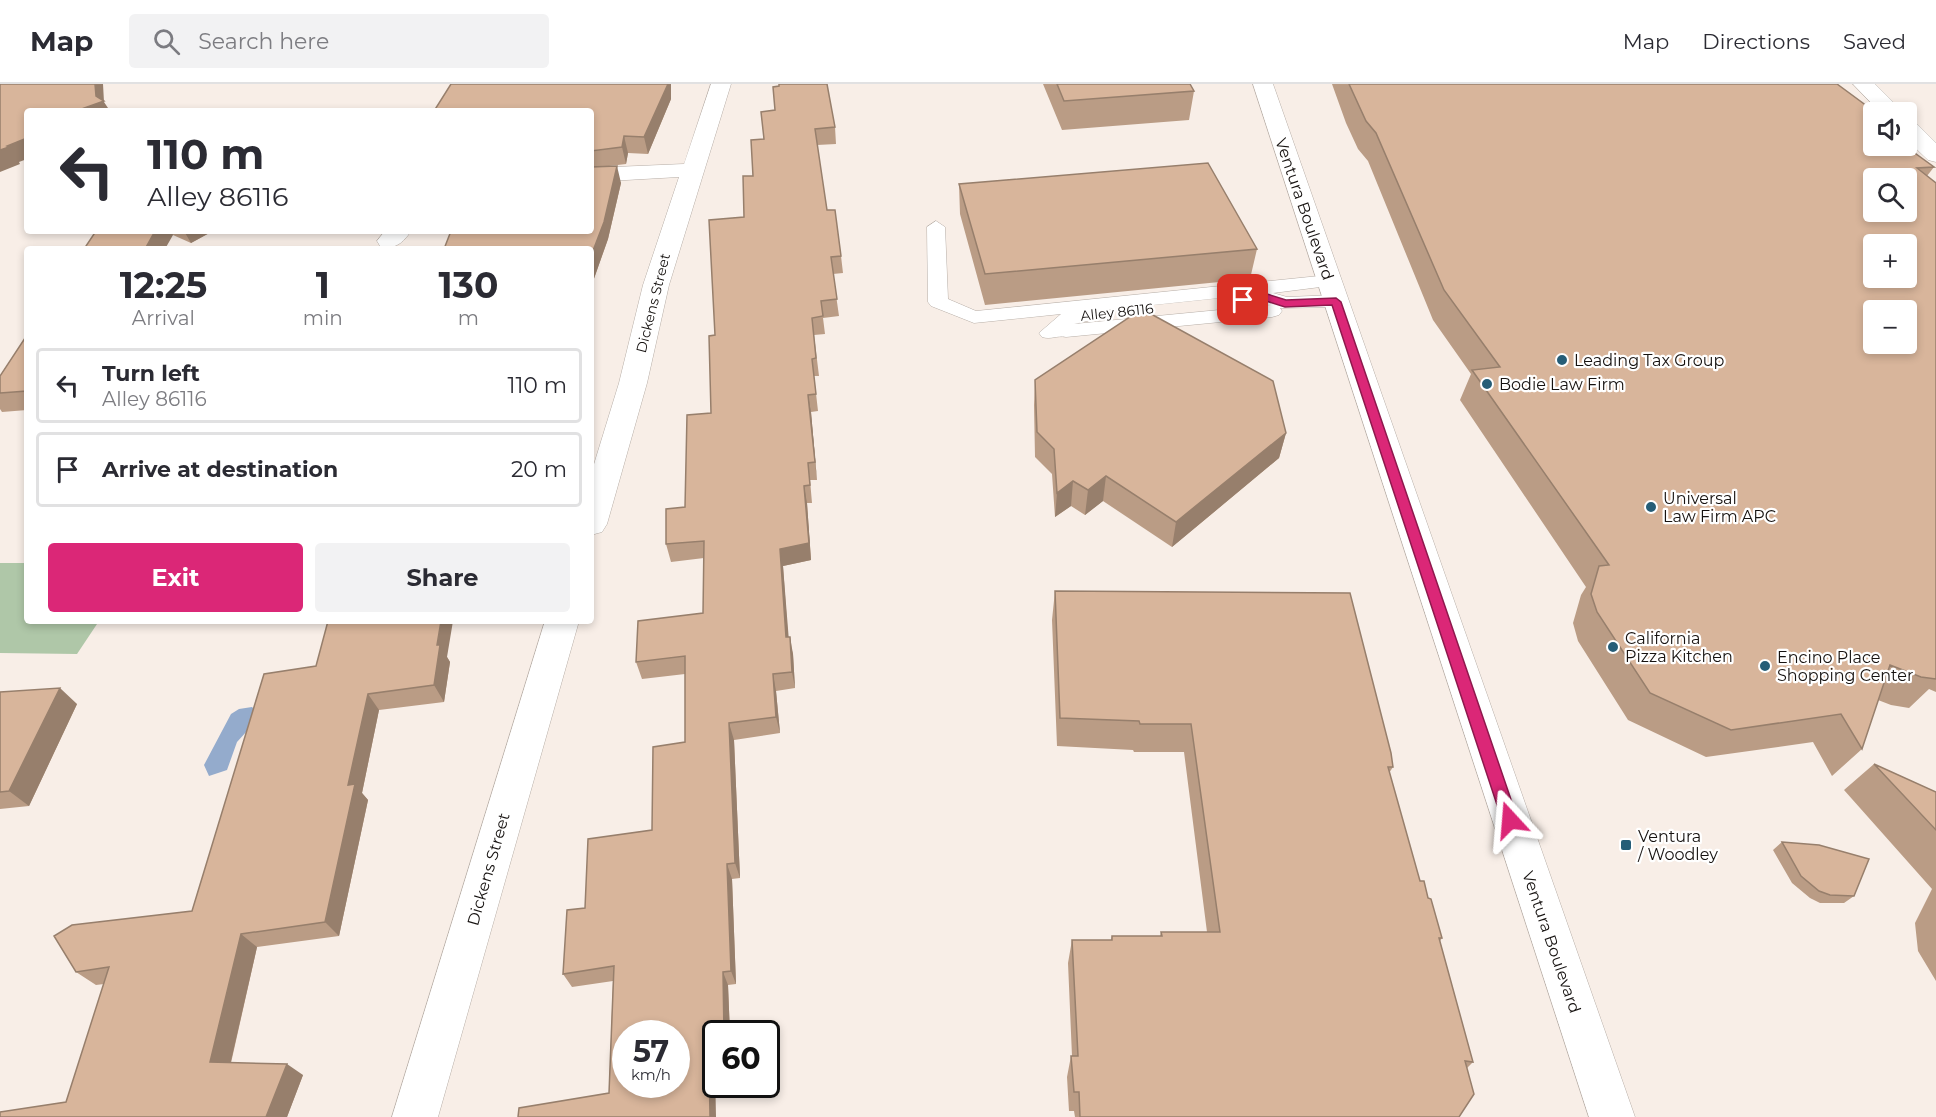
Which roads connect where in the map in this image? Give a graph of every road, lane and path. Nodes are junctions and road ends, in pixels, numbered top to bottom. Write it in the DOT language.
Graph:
graph roads {
  1 [pos="721,84"];
  2 [pos="1263,84"];
  3 [pos="1863,84"];
  4 [pos="1882,102"];
  5 [pos="1917,129"];
  6 [pos="1936,129"];
  7 [pos="1917,137"];
  8 [pos="1936,155"];
  9 [pos="691,170"];
  10 [pos="594,175"];
  11 [pos="936,227"];
  12 [pos="1332,291"];
  13 [pos="1285,303"];
  14 [pos="594,514"];
  15 [pos="561,624"];
  16 [pos="414,1117"];
  17 [pos="1612,1117"];
  1 -- 9 [label="street, Dickens Street"];
  2 -- 12 [label="street, Ventura Boulevard"];
  3 -- 4 [label="street"];
  5 -- 6 [label="street"];
  7 -- 8 [label="street"];
  9 -- 10 [label="street"];
  9 -- 14 [label="street, Dickens Street"];
  11 -- 12 [label="lane"];
  12 -- 13 [label="lane, Alley 86116"];
  12 -- 17 [label="street, Ventura Boulevard"];
  13 -- 13 [label="lane, Alley 86116"];
  15 -- 16 [label="street, Dickens Street"];
}
